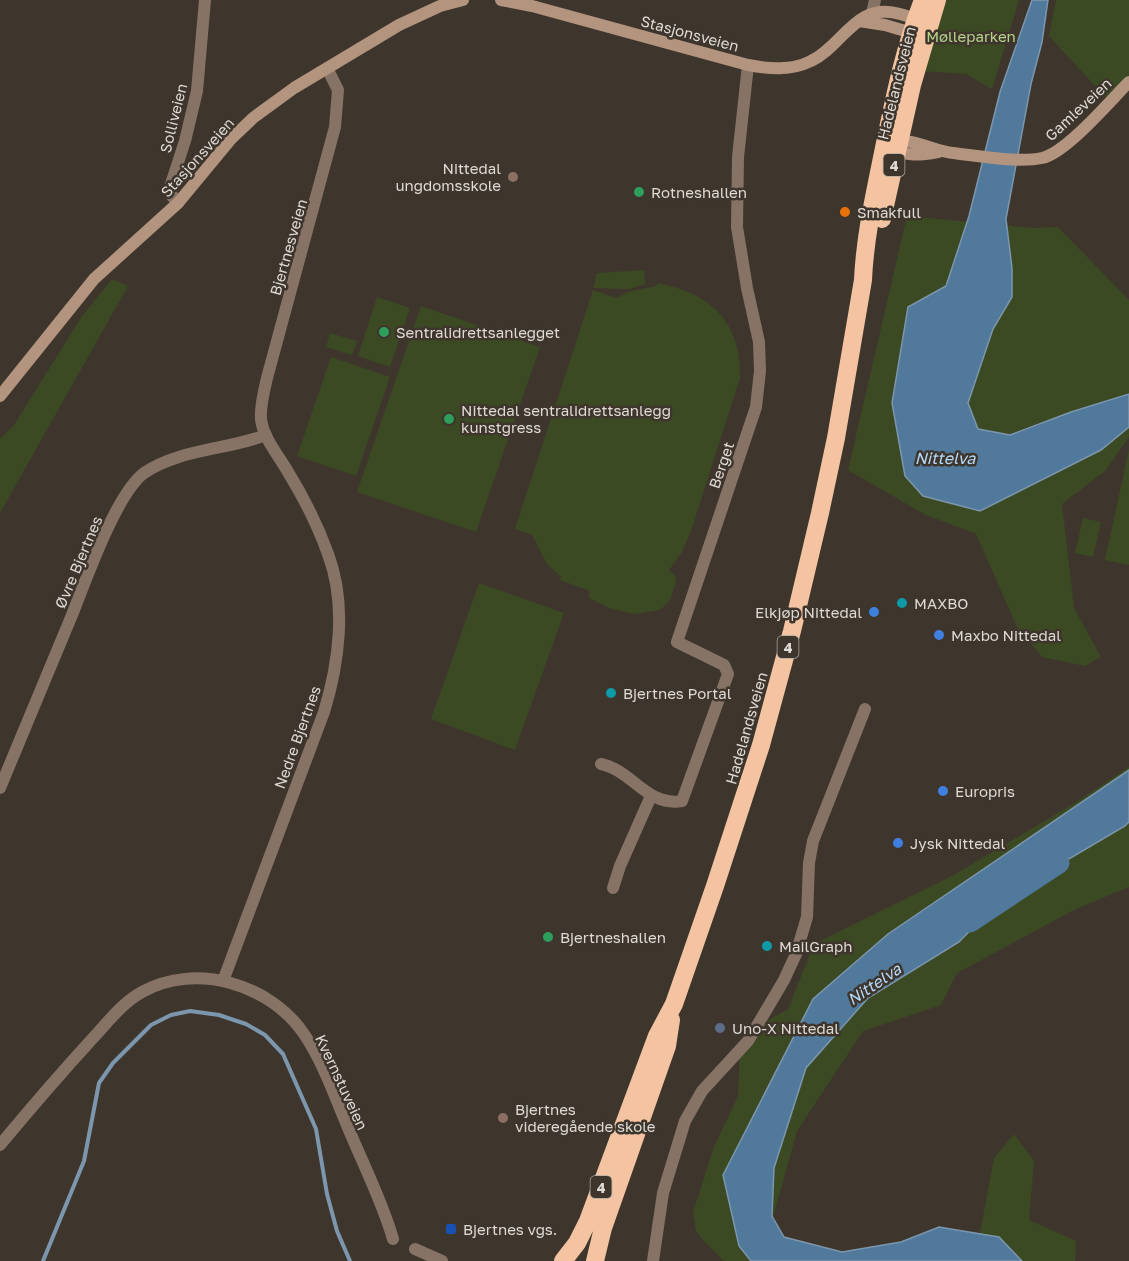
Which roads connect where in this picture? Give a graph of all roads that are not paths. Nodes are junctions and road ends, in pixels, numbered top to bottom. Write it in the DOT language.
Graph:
graph roads {
  1 [pos="205,0"];
  2 [pos="463,0"];
  3 [pos="501,0"];
  4 [pos="875,0"];
  5 [pos="923,0"];
  6 [pos="937,0"];
  7 [pos="867,19"];
  8 [pos="918,28"];
  9 [pos="748,65"];
  10 [pos="327,68"];
  11 [pos="1129,82"];
  12 [pos="894,146"];
  13 [pos="178,203"];
  14 [pos="0,396"];
  15 [pos="266,435"];
  16 [pos="865,709"];
  17 [pos="601,764"];
  18 [pos="0,788"];
  19 [pos="651,796"];
  20 [pos="613,888"];
  21 [pos="223,981"];
  22 [pos="674,1004"];
  23 [pos="0,1145"];
  24 [pos="393,1239"];
  25 [pos="415,1249"];
  26 [pos="442,1261"];
  27 [pos="563,1261"];
  28 [pos="568,1261"];
  29 [pos="580,1261"];
  30 [pos="595,1261"];
  31 [pos="652,1261"];
  1 -- 13 [label="street, Solliveien"];
  2 -- 10 [label="main road, Stasjonsveien"];
  3 -- 9 [label="main road, Stasjonsveien"];
  4 -- 7 [label="street"];
  5 -- 8 [label="highway, Hadelandsveien / 4"];
  6 -- 8 [label="highway, Hadelandsveien / 4"];
  7 -- 8 [label="main road"];
  7 -- 9 [label="main road, Stasjonsveien"];
  8 -- 12 [label="highway, Hadelandsveien / 4"];
  9 -- 19 [label="street, Berget"];
  10 -- 13 [label="main road, Stasjonsveien"];
  10 -- 15 [label="street, Bjertnesveien"];
  11 -- 12 [label="main road, Gamleveien"];
  12 -- 22 [label="highway, Hadelandsveien / 4"];
  13 -- 14 [label="main road, Stasjonsveien"];
  15 -- 18 [label="street, Øvre Bjertnes"];
  15 -- 21 [label="street, Nedre Bjertnes"];
  16 -- 31 [label="street"];
  17 -- 19 [label="street, Berget"];
  19 -- 20 [label="street"];
  21 -- 23 [label="street, Kvernstuveien"];
  21 -- 24 [label="street, Kvernstuveien"];
  22 -- 27 [label="highway, Hadelandsveien / 4"];
  22 -- 30 [label="highway, Hadelandsveien / 4"];
  25 -- 26 [label="street"];
  28 -- 29 [label="highway"];
}
